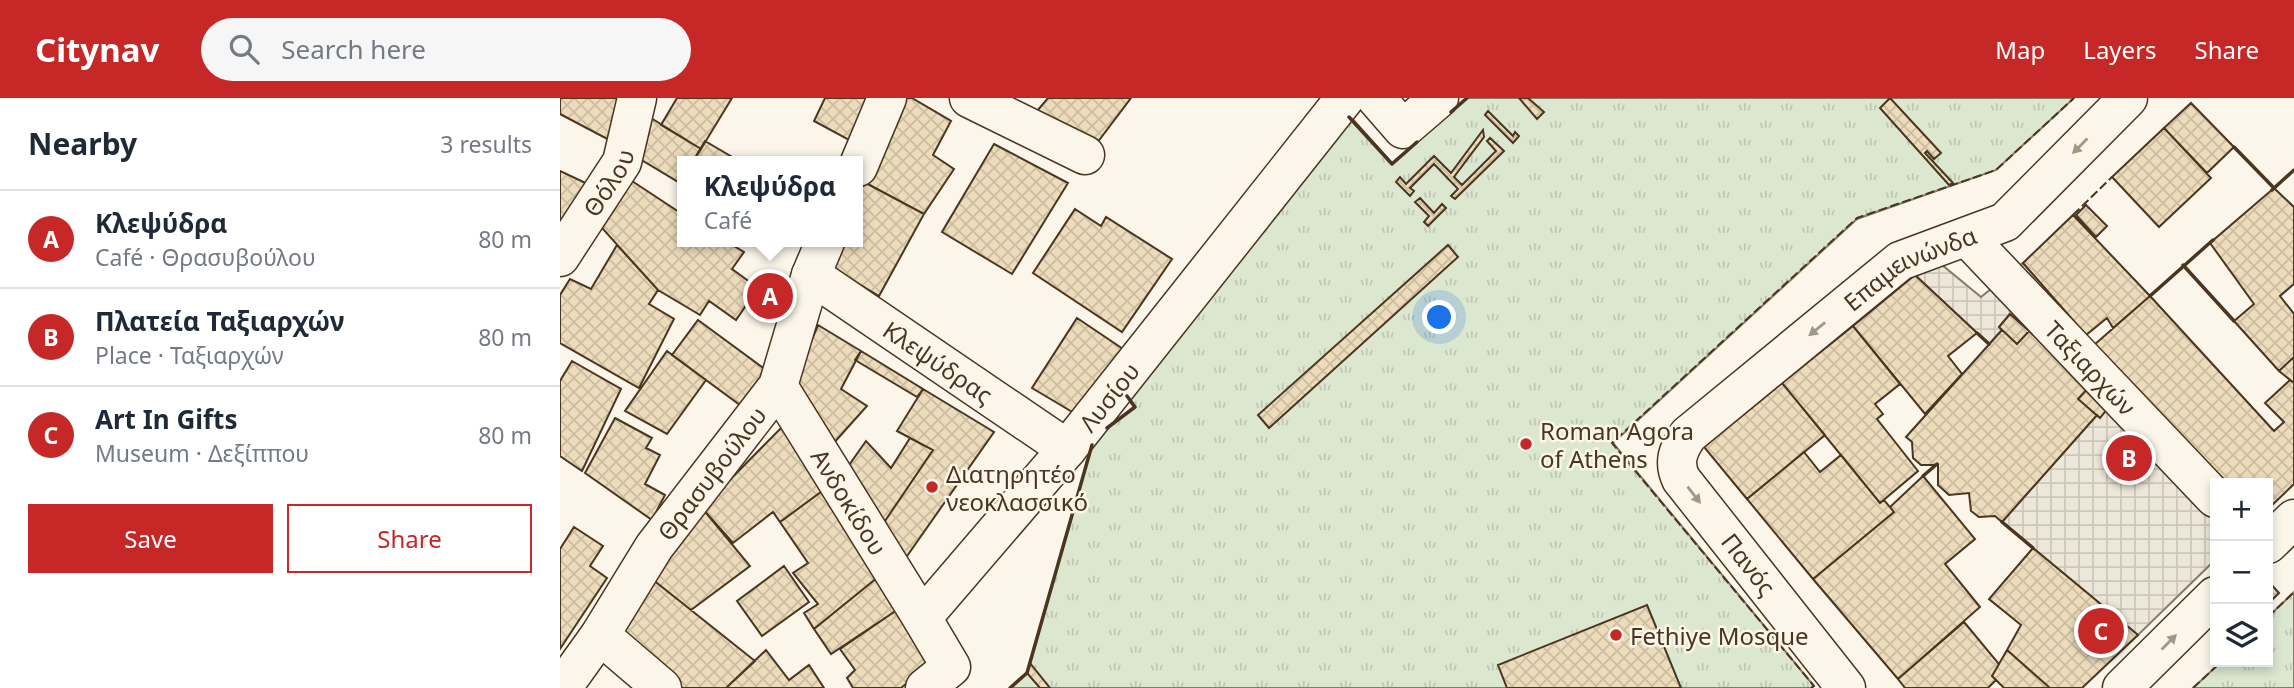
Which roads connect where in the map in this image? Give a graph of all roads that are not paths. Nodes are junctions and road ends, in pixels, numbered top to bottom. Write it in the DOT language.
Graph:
graph roads {
  1 [pos="637,98"];
  2 [pos="887,98"];
  3 [pos="969,98"];
  4 [pos="1345,98"];
  5 [pos="1376,98"];
  6 [pos="1439,98"];
  7 [pos="2128,98"];
  8 [pos="1085,155"];
  9 [pos="863,156"];
  10 [pos="1967,237"];
  11 [pos="560,257"];
  12 [pos="818,258"];
  13 [pos="778,386"];
  14 [pos="1688,435"];
  15 [pos="1067,449"];
  16 [pos="2210,493"];
  17 [pos="2294,519"];
  18 [pos="2271,541"];
  19 [pos="2210,601"];
  20 [pos="922,618"];
  21 [pos="600,635"];
  22 [pos="562,688"];
  23 [pos="662,688"];
  24 [pos="925,688"];
  25 [pos="1846,688"];
  26 [pos="2122,688"];
  1 -- 11 [label="street, Θόλου"];
  2 -- 9 [label="street"];
  3 -- 8 [label="street"];
  4 -- 15 [label="street, Λυσίου"];
  5 -- 6 [label="street"];
  7 -- 10 [label="street, Επαμεινώνδα, one-way"];
  10 -- 14 [label="street, Επαμεινώνδα, one-way"];
  10 -- 16 [label="street, Ταξιαρχών"];
  12 -- 13 [label="street, Θρασυβούλου"];
  12 -- 15 [label="street, Κλεψύδρας"];
  13 -- 20 [label="street, Ανδοκίδου"];
  13 -- 21 [label="street, Θρασυβούλου"];
  14 -- 25 [label="street, Πανός, one-way"];
  15 -- 20 [label="street, Λυσίου"];
  17 -- 18 [label="street"];
  26 -- 19 [label="street, one-way"];
  20 -- 24 [label="street"];
  21 -- 22 [label="street, Θρασυβούλου"];
  21 -- 23 [label="street"];
}
